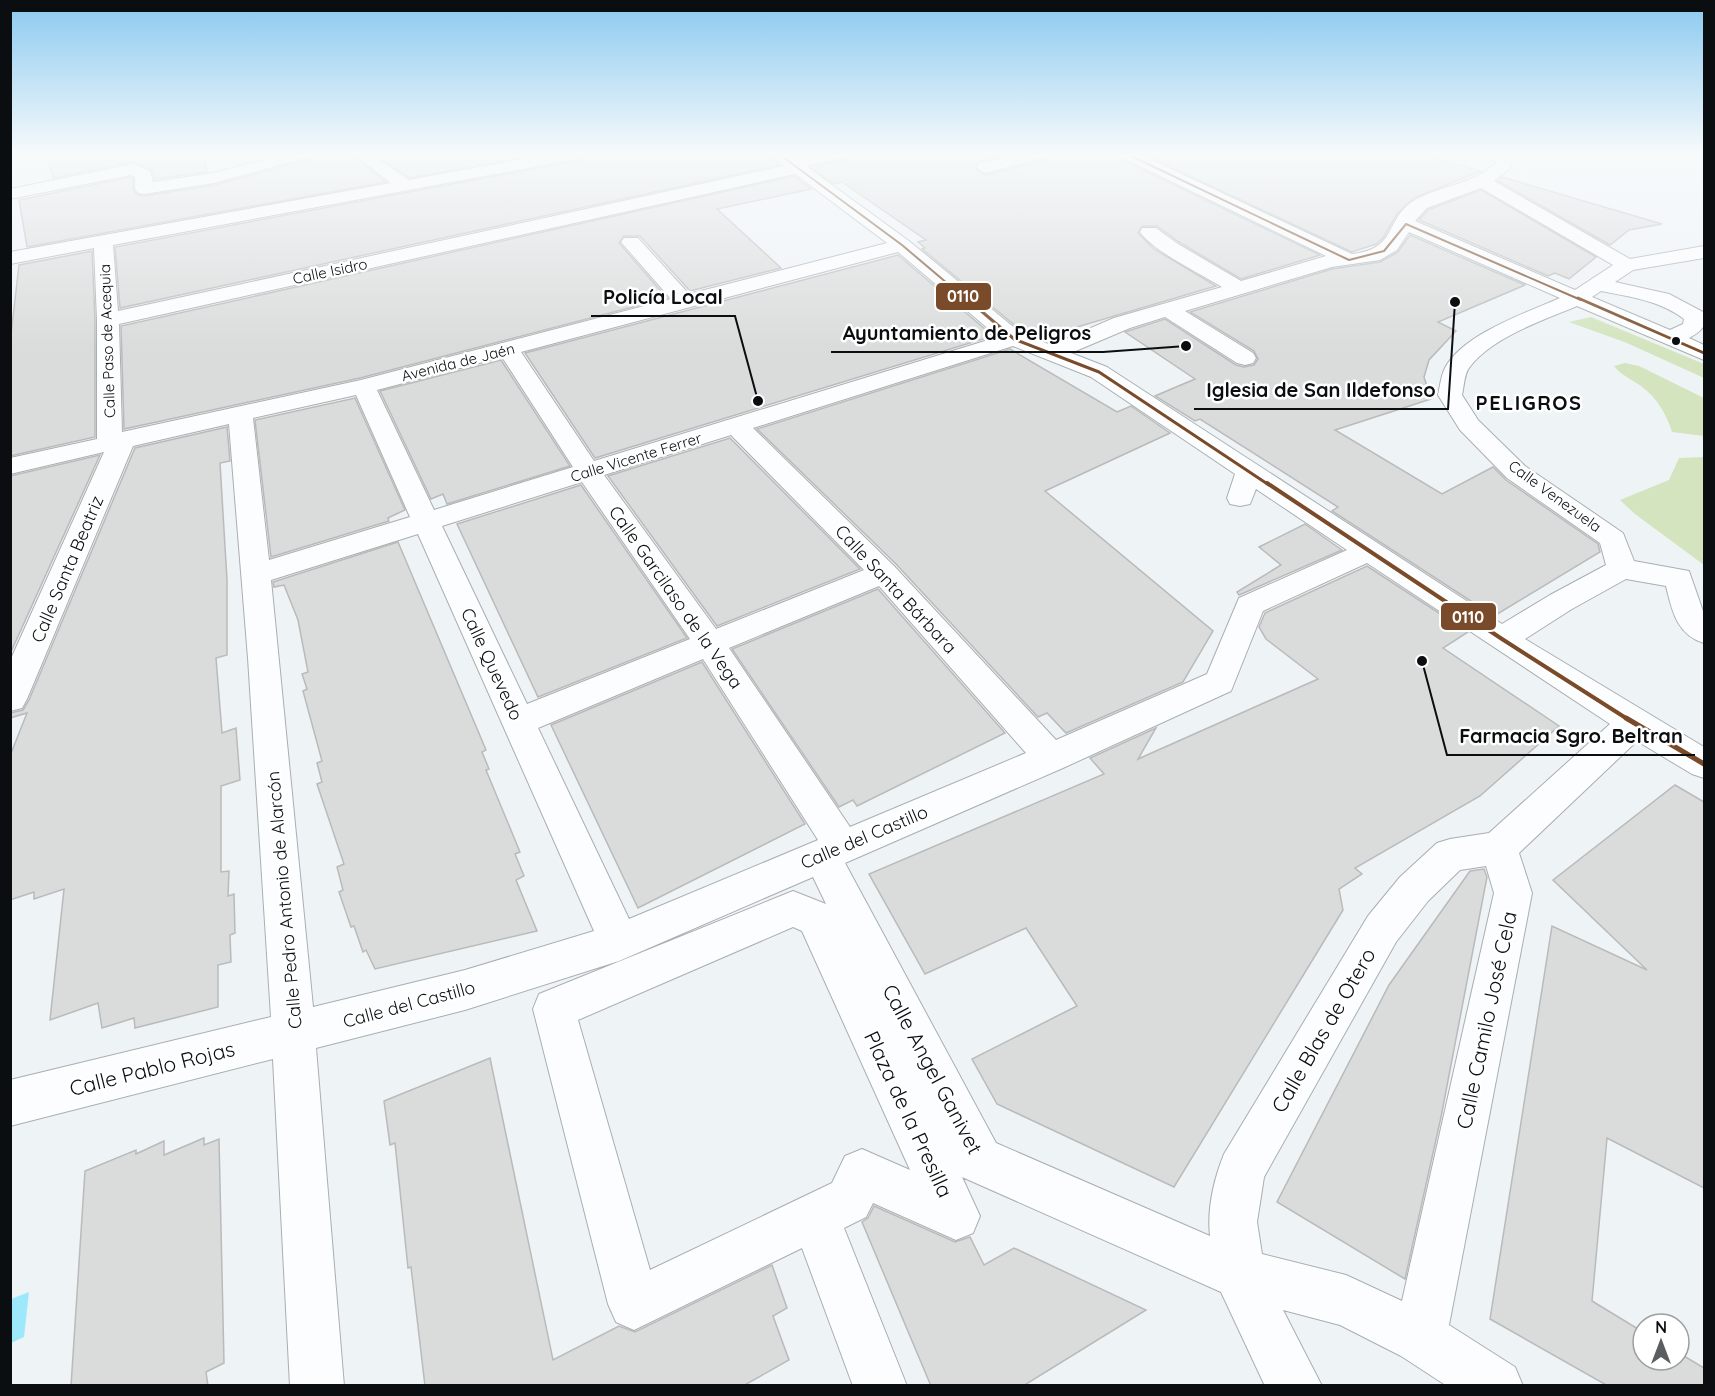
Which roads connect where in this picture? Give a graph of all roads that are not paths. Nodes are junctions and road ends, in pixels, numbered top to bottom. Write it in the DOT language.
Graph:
graph roads {
  1 [pos="224,219"];
  2 [pos="543,219"];
  3 [pos="867,219"];
  4 [pos="1263,219"];
  5 [pos="1408,219"];
  6 [pos="1547,219"];
  7 [pos="1406,224"];
  8 [pos="1149,232"];
  9 [pos="103,242"];
  10 [pos="631,242"];
  11 [pos="903,245"];
  12 [pos="1704,252"];
  13 [pos="10,258"];
  14 [pos="1349,260"];
  15 [pos="1627,265"];
  16 [pos="1599,285"];
  17 [pos="1240,289"];
  18 [pos="1575,299"];
  19 [pos="685,303"];
  20 [pos="1169,310"];
  21 [pos="108,320"];
  22 [pos="1014,339"];
  23 [pos="1671,339"];
  24 [pos="509,350"];
  25 [pos="1054,352"];
  26 [pos="1704,353"];
  27 [pos="1245,358"];
  28 [pos="364,386"];
  29 [pos="240,416"];
  30 [pos="736,426"];
  31 [pos="114,436"];
  32 [pos="10,466"];
  33 [pos="1249,470"];
  34 [pos="588,471"];
  35 [pos="1240,498"];
  36 [pos="427,522"];
  37 [pos="1371,550"];
  38 [pos="1622,569"];
  39 [pos="884,573"];
  40 [pos="258,574"];
  41 [pos="1704,632"];
  42 [pos="1509,634"];
  43 [pos="710,644"];
  44 [pos="10,699"];
  45 [pos="518,722"];
  46 [pos="1634,723"];
  47 [pos="1704,742"];
  48 [pos="1051,758"];
  49 [pos="1704,764"];
  50 [pos="1499,848"];
  51 [pos="832,850"];
  52 [pos="619,942"];
  53 [pos="294,1034"];
  54 [pos="10,1103"];
  55 [pos="815,1217"];
  56 [pos="1239,1274"];
  57 [pos="1420,1337"];
  58 [pos="317,1386"];
  59 [pos="880,1386"];
  60 [pos="1295,1386"];
  61 [pos="1496,1386"];
  1 -- 9 [label="street"];
  2 -- 21 [label="street, Calle Isidro"];
  3 -- 11 [label="street"];
  4 -- 14 [label="street"];
  5 -- 7 [label="street"];
  6 -- 15 [label="street"];
  7 -- 14 [label="street"];
  7 -- 18 [label="street"];
  8 -- 17 [label="street"];
  9 -- 13 [label="street"];
  9 -- 21 [label="street, Calle Paso de Acequia"];
  10 -- 19 [label="street"];
  11 -- 19 [label="street, Avenida de Jaén"];
  11 -- 22 [label="street"];
  12 -- 15 [label="street"];
  14 -- 17 [label="street"];
  15 -- 16 [label="street, Calle Venezuela"];
  16 -- 18 [label="street, Calle Venezuela"];
  16 -- 23 [label="street"];
  17 -- 20 [label="street"];
  18 -- 23 [label="street"];
  18 -- 38 [label="street, Calle Venezuela"];
  19 -- 24 [label="street, Avenida de Jaén"];
  20 -- 25 [label="street"];
  20 -- 27 [label="street"];
  21 -- 31 [label="street, Calle Paso de Acequia"];
  22 -- 25 [label="street"];
  22 -- 30 [label="street, Calle Vicente Ferrer"];
  23 -- 26 [label="street"];
  24 -- 28 [label="street, Avenida de Jaén"];
  24 -- 34 [label="street, Calle Garcilaso de la Vega"];
  25 -- 33 [label="street"];
  28 -- 29 [label="street, Avenida de Jaén"];
  28 -- 36 [label="street, Calle Quevedo"];
  29 -- 31 [label="street, Avenida de Jaén"];
  29 -- 40 [label="street, Calle Pedro Antonio de Alarcón"];
  30 -- 34 [label="street, Calle Vicente Ferrer"];
  30 -- 39 [label="street, Calle Santa Bárbara"];
  31 -- 32 [label="street, Avenida de Jaén"];
  31 -- 44 [label="street, Calle Santa Beatriz"];
  33 -- 35 [label="street"];
  33 -- 37 [label="street"];
  34 -- 36 [label="street, Calle Vicente Ferrer"];
  34 -- 43 [label="street, Calle Garcilaso de la Vega"];
  36 -- 40 [label="street, Calle Vicente Ferrer"];
  36 -- 45 [label="street, Calle Quevedo"];
  37 -- 42 [label="street"];
  37 -- 48 [label="street, Calle del Castillo"];
  38 -- 41 [label="street"];
  38 -- 42 [label="street"];
  39 -- 43 [label="street"];
  39 -- 48 [label="street, Calle Santa Bárbara"];
  40 -- 53 [label="street, Calle Pedro Antonio de Alarcón"];
  42 -- 46 [label="street"];
  42 -- 47 [label="street"];
  43 -- 45 [label="street"];
  43 -- 51 [label="street, Calle Garcilaso de la Vega"];
  45 -- 52 [label="street, Calle Quevedo"];
  46 -- 49 [label="street"];
  46 -- 50 [label="street"];
  48 -- 51 [label="street, Calle del Castillo"];
  50 -- 56 [label="street, Calle Blas de Otero"];
  50 -- 57 [label="street, Calle Camilo José Cela"];
  51 -- 52 [label="street, Calle del Castillo"];
  51 -- 56 [label="street, Calle Angel Ganivet"];
  52 -- 53 [label="street, Calle del Castillo"];
  53 -- 54 [label="street, Calle Pablo Rojas"];
  53 -- 58 [label="street, Calle Pedro Antonio de Alarcón"];
  55 -- 55 [label="street, Plaza de la Presilla"];
  55 -- 59 [label="street"];
  56 -- 57 [label="street, Calle Angel Ganivet"];
  56 -- 60 [label="street"];
  57 -- 61 [label="street, Calle Angel Ganivet"];
}
